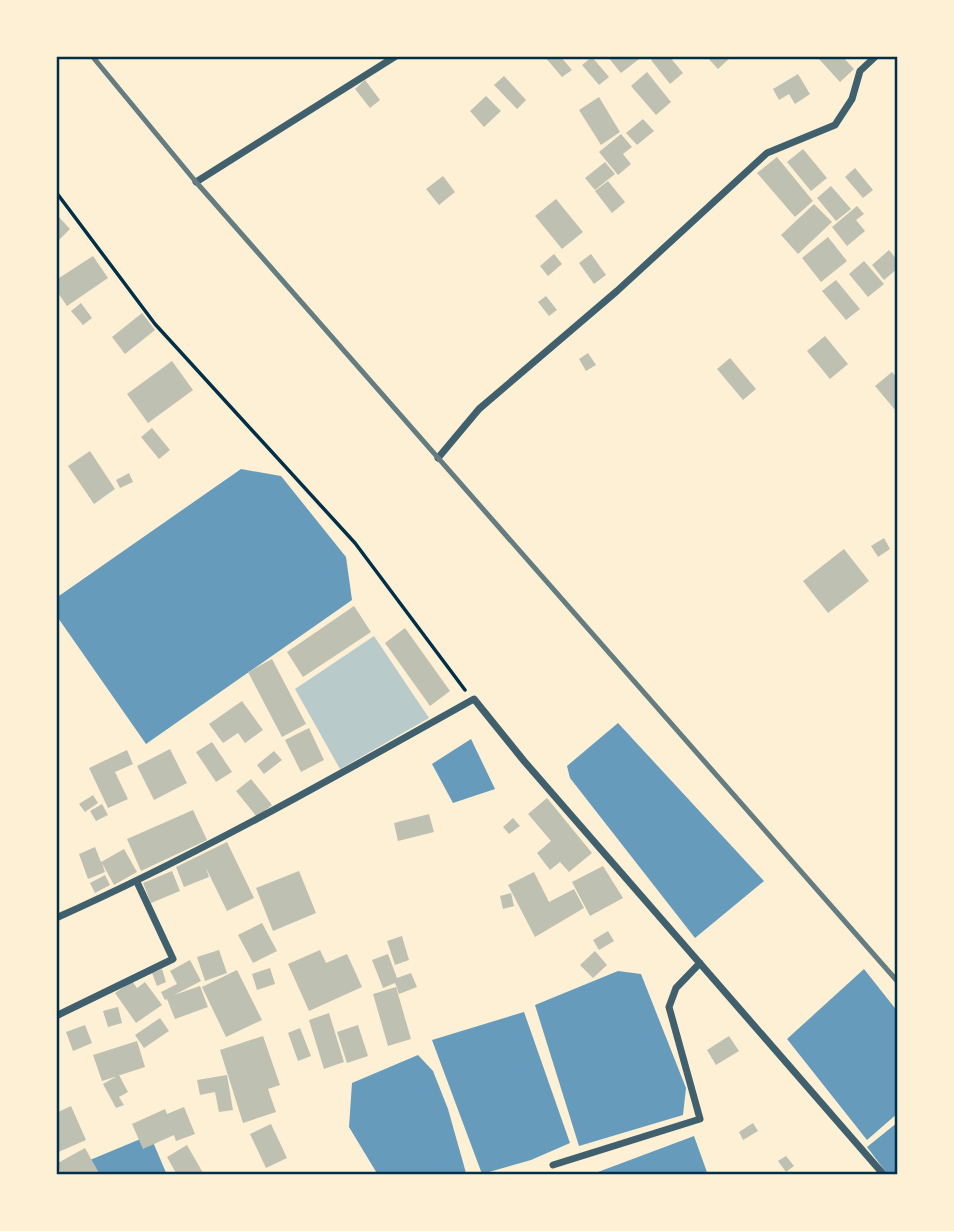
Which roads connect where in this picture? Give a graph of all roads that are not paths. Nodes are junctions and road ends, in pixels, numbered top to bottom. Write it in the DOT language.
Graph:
graph roads {
  1 [pos="396,56"];
  2 [pos="876,56"];
  3 [pos="196,182"];
  4 [pos="438,458"];
  5 [pos="137,882"];
  6 [pos="56,918"];
  7 [pos="700,964"];
  8 [pos="56,1016"];
  9 [pos="553,1165"];
  10 [pos="884,1175"];
  1 -- 3 [label="street"];
  2 -- 4 [label="street"];
  5 -- 6 [label="street"];
  5 -- 7 [label="street"];
  5 -- 8 [label="street"];
  7 -- 9 [label="street"];
  7 -- 10 [label="street"];
}
